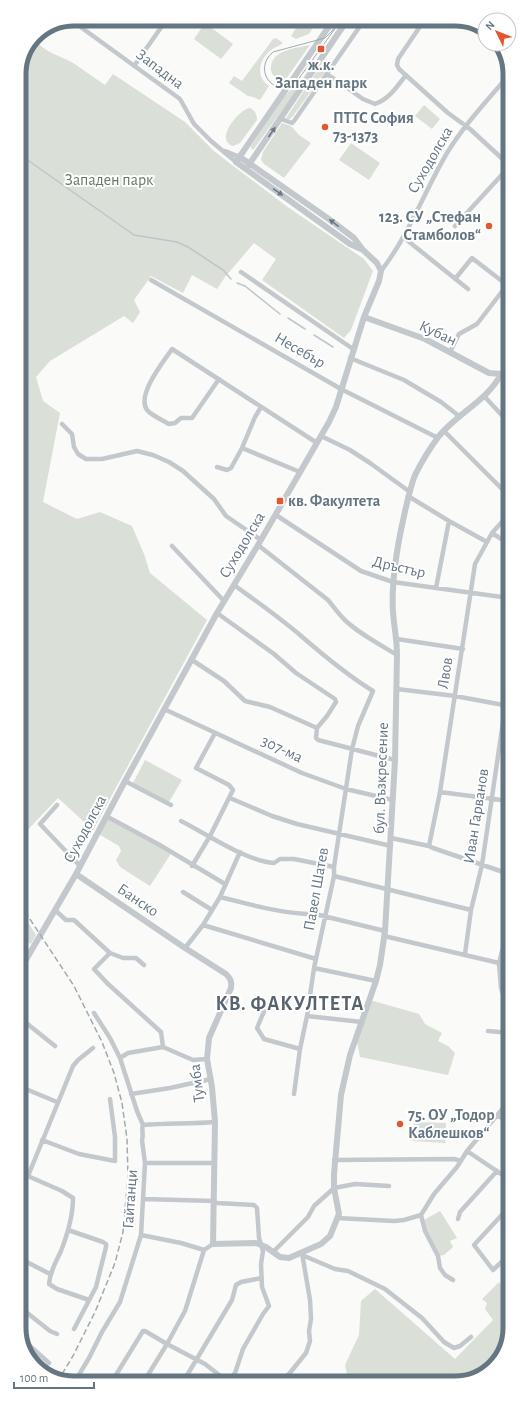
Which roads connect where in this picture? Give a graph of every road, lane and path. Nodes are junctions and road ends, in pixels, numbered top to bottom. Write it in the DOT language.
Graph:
graph roads {
  1 [pos="78,26"];
  2 [pos="162,26"];
  3 [pos="329,26"];
  4 [pos="343,26"];
  5 [pos="360,26"];
  6 [pos="420,26"];
  7 [pos="134,66"];
  8 [pos="327,74"];
  9 [pos="406,75"];
  10 [pos="503,82"];
  11 [pos="280,119"];
  12 [pos="465,126"];
  13 [pos="238,160"];
  14 [pos="503,160"];
  15 [pos="248,167"];
  16 [pos="503,173"];
  17 [pos="455,226"];
  18 [pos="403,237"];
  19 [pos="381,271"];
  20 [pos="241,272"];
  21 [pos="455,279"];
  22 [pos="151,280"];
  23 [pos="503,283"];
  24 [pos="468,289"];
  25 [pos="503,289"];
  26 [pos="364,317"];
  27 [pos="352,349"];
  28 [pos="450,352"];
  29 [pos="350,358"];
  30 [pos="503,371"];
  31 [pos="503,374"];
  32 [pos="219,379"];
  33 [pos="341,389"];
  34 [pos="484,396"];
  35 [pos="261,407"];
  36 [pos="459,416"];
  37 [pos="503,417"];
  38 [pos="62,424"];
  39 [pos="444,431"];
  40 [pos="321,436"];
  41 [pos="438,438"];
  42 [pos="317,444"];
  43 [pos="242,448"];
  44 [pos="217,467"];
  45 [pos="300,472"];
  46 [pos="503,490"];
  47 [pos="409,494"];
  48 [pos="276,515"];
  49 [pos="449,521"];
  50 [pos="503,521"];
  51 [pos="492,533"];
  52 [pos="503,540"];
  53 [pos="487,542"];
  54 [pos="260,543"];
  55 [pos="172,546"];
  56 [pos="393,582"];
  57 [pos="234,585"];
  58 [pos="436,588"];
  59 [pos="472,592"];
  60 [pos="503,597"];
  61 [pos="224,601"];
  62 [pos="217,613"];
  63 [pos="397,639"];
  64 [pos="463,649"];
  65 [pos="397,655"];
  66 [pos="192,660"];
  67 [pos="397,689"];
  68 [pos="455,696"];
  69 [pos="503,704"];
  70 [pos="164,709"];
  71 [pos="317,728"];
  72 [pos="503,730"];
  73 [pos="214,733"];
  74 [pos="352,749"];
  75 [pos="395,760"];
  76 [pos="125,781"];
  77 [pos="346,789"];
  78 [pos="440,792"];
  79 [pos="230,798"];
  80 [pos="492,798"];
  81 [pos="393,800"];
  82 [pos="503,800"];
  83 [pos="57,805"];
  84 [pos="171,805"];
  85 [pos="106,816"];
  86 [pos="181,821"];
  87 [pos="339,835"];
  88 [pos="210,836"];
  89 [pos="391,838"];
  90 [pos="391,846"];
  91 [pos="429,846"];
  92 [pos="240,852"];
  93 [pos="482,865"];
  94 [pos="80,866"];
  95 [pos="192,866"];
  96 [pos="334,867"];
  97 [pos="503,872"];
  98 [pos="76,874"];
  99 [pos="334,876"];
  100 [pos="225,884"];
  101 [pos="389,888"];
  102 [pos="183,892"];
  103 [pos="220,896"];
  104 [pos="55,910"];
  105 [pos="212,910"];
  106 [pos="471,910"];
  107 [pos="326,916"];
  108 [pos="202,925"];
  109 [pos="385,934"];
  110 [pos="185,948"];
  111 [pos="503,948"];
  112 [pos="110,953"];
  113 [pos="465,954"];
  114 [pos="316,959"];
  115 [pos="26,960"];
  116 [pos="499,963"];
  117 [pos="144,965"];
  118 [pos="314,968"];
  119 [pos="376,981"];
  120 [pos="503,991"];
  121 [pos="264,1009"];
  122 [pos="94,1013"];
  123 [pos="307,1016"];
  124 [pos="362,1022"];
  125 [pos="26,1023"];
  126 [pos="488,1030"];
  127 [pos="503,1032"];
  128 [pos="55,1046"];
  129 [pos="163,1047"];
  130 [pos="93,1048"];
  131 [pos="300,1049"];
  132 [pos="120,1058"];
  133 [pos="207,1059"];
  134 [pos="211,1079"];
  135 [pos="26,1089"];
  136 [pos="131,1094"];
  137 [pos="294,1094"];
  138 [pos="110,1099"];
  139 [pos="57,1102"];
  140 [pos="503,1108"];
  141 [pos="497,1115"];
  142 [pos="503,1119"];
  143 [pos="215,1122"];
  144 [pos="143,1125"];
  145 [pos="42,1140"];
  146 [pos="467,1151"];
  147 [pos="334,1160"];
  148 [pos="461,1161"];
  149 [pos="145,1163"];
  150 [pos="214,1163"];
  151 [pos="496,1171"];
  152 [pos="28,1176"];
  153 [pos="503,1176"];
  154 [pos="389,1186"];
  155 [pos="334,1188"];
  156 [pos="144,1199"];
  157 [pos="214,1201"];
  158 [pos="503,1214"];
  159 [pos="421,1215"];
  160 [pos="337,1218"];
  161 [pos="458,1219"];
  162 [pos="68,1230"];
  163 [pos="141,1235"];
  164 [pos="213,1244"];
  165 [pos="262,1244"];
  166 [pos="204,1250"];
  167 [pos="274,1251"];
  168 [pos="302,1254"];
  169 [pos="503,1260"];
  170 [pos="26,1261"];
  171 [pos="50,1274"];
  172 [pos="262,1278"];
  173 [pos="453,1280"];
  174 [pos="89,1300"];
  175 [pos="26,1312"];
  176 [pos="74,1329"];
  177 [pos="56,1334"];
  178 [pos="471,1336"];
  179 [pos="167,1344"];
  180 [pos="30,1346"];
  181 [pos="195,1360"];
  182 [pos="49,1363"];
  183 [pos="78,1376"];
  184 [pos="115,1376"];
  185 [pos="148,1376"];
  186 [pos="186,1376"];
  187 [pos="220,1376"];
  188 [pos="232,1376"];
  189 [pos="287,1376"];
  1 -- 7 [label="street, Западна"];
  2 -- 7 [label="street"];
  3 -- 13 [label="street"];
  4 -- 11 [label="street"];
  5 -- 8 [label="street"];
  6 -- 9 [label="street, Суходолска"];
  7 -- 13 [label="street, Западна"];
  8 -- 9 [label="street"];
  8 -- 11 [label="street"];
  9 -- 12 [label="street, Суходолска"];
  10 -- 12 [label="street, Суходолска"];
  15 -- 11 [label="street, one-way"];
  12 -- 14 [label="street"];
  12 -- 18 [label="street, Суходолска"];
  13 -- 15 [label="street, Западна"];
  15 -- 19 [label="street, Западна"];
  16 -- 17 [label="street"];
  18 -- 19 [label="street, Суходолска"];
  18 -- 21 [label="street"];
  19 -- 26 [label="street, Суходолска"];
  20 -- 27 [label="street"];
  21 -- 23 [label="street"];
  21 -- 24 [label="street"];
  22 -- 33 [label="street, Несебър"];
  25 -- 28 [label="street"];
  26 -- 27 [label="street, Суходолска"];
  26 -- 28 [label="street, Кубан"];
  27 -- 29 [label="street, Суходолска"];
  28 -- 30 [label="street, Кубан"];
  29 -- 33 [label="street, Суходолска"];
  29 -- 36 [label="street"];
  31 -- 34 [label="street, бул. Възкресение"];
  32 -- 32 [label="street"];
  32 -- 35 [label="street"];
  33 -- 40 [label="street, Суходолска"];
  33 -- 41 [label="street, Несебър"];
  34 -- 36 [label="street, бул. Възкресение"];
  34 -- 37 [label="street"];
  35 -- 42 [label="street"];
  35 -- 43 [label="street"];
  36 -- 39 [label="street, бул. Възкресение"];
  38 -- 54 [label="street"];
  39 -- 41 [label="street, бул. Възкресение"];
  39 -- 46 [label="street"];
  40 -- 42 [label="street, Суходолска"];
  40 -- 47 [label="street"];
  41 -- 47 [label="street, бул. Възкресение"];
  42 -- 45 [label="street, Суходолска"];
  43 -- 44 [label="street"];
  43 -- 45 [label="street"];
  45 -- 48 [label="street, Суходолска"];
  47 -- 49 [label="street"];
  47 -- 56 [label="street, бул. Възкресение"];
  48 -- 54 [label="street, Суходолска"];
  48 -- 56 [label="street, Дръстър"];
  49 -- 53 [label="street"];
  49 -- 58 [label="street"];
  50 -- 51 [label="street, Лвов"];
  51 -- 52 [label="street"];
  51 -- 53 [label="street, Лвов"];
  53 -- 59 [label="street, Лвов"];
  54 -- 57 [label="street, Суходолска"];
  54 -- 65 [label="street"];
  55 -- 61 [label="street"];
  56 -- 58 [label="street, Дръстър"];
  56 -- 63 [label="street, бул. Възкресение"];
  57 -- 61 [label="street, Суходолска"];
  57 -- 74 [label="street, Павел Шатев"];
  58 -- 59 [label="street, Дръстър"];
  59 -- 60 [label="street, Дръстър"];
  59 -- 64 [label="street, Лвов"];
  61 -- 62 [label="street, Суходолска"];
  62 -- 66 [label="street, Суходолска"];
  62 -- 71 [label="street"];
  63 -- 64 [label="street"];
  63 -- 65 [label="street, бул. Възкресение"];
  64 -- 68 [label="street, Лвов"];
  65 -- 67 [label="street, бул. Възкресение"];
  66 -- 70 [label="street, Суходолска"];
  66 -- 71 [label="street"];
  67 -- 68 [label="street"];
  67 -- 75 [label="street, бул. Възкресение"];
  68 -- 69 [label="street"];
  68 -- 78 [label="street, Лвов"];
  70 -- 73 [label="street, 307-ма"];
  70 -- 76 [label="street, Суходолска"];
  71 -- 74 [label="street"];
  72 -- 80 [label="street, Иван Гарванов"];
  73 -- 77 [label="street, 307-ма"];
  73 -- 79 [label="street"];
  74 -- 75 [label="street"];
  74 -- 77 [label="street, Павел Шатев"];
  75 -- 81 [label="street, бул. Възкресение"];
  76 -- 84 [label="street"];
  76 -- 85 [label="street, Суходолска"];
  77 -- 81 [label="street, 307-ма"];
  77 -- 87 [label="street, Павел Шатев"];
  78 -- 80 [label="street"];
  78 -- 91 [label="street, Лвов"];
  79 -- 87 [label="street"];
  79 -- 88 [label="street"];
  80 -- 82 [label="street"];
  80 -- 93 [label="street, Иван Гарванов"];
  81 -- 89 [label="street, бул. Възкресение"];
  83 -- 94 [label="street"];
  85 -- 94 [label="street, Суходолска"];
  85 -- 95 [label="street"];
  86 -- 88 [label="street"];
  87 -- 90 [label="street"];
  87 -- 96 [label="street, Павел Шатев"];
  88 -- 92 [label="street"];
  88 -- 95 [label="street"];
  89 -- 90 [label="street, бул. Възкресение"];
  89 -- 91 [label="street"];
  90 -- 101 [label="street, бул. Възкресение"];
  91 -- 93 [label="street"];
  92 -- 96 [label="street"];
  92 -- 100 [label="street"];
  93 -- 97 [label="street"];
  93 -- 106 [label="street, Иван Гарванов"];
  94 -- 98 [label="street, Суходолска"];
  95 -- 100 [label="street"];
  96 -- 99 [label="street, Павел Шатев"];
  98 -- 104 [label="street, Суходолска"];
  98 -- 110 [label="street, Банско"];
  99 -- 101 [label="street"];
  99 -- 107 [label="street, Павел Шатев"];
  100 -- 103 [label="street"];
  101 -- 106 [label="street"];
  101 -- 109 [label="street, бул. Възкресение"];
  102 -- 105 [label="street"];
  103 -- 105 [label="street"];
  103 -- 107 [label="street"];
  104 -- 112 [label="street"];
  104 -- 115 [label="street, Суходолска"];
  105 -- 108 [label="street"];
  106 -- 113 [label="street, Иван Гарванов"];
  107 -- 109 [label="street"];
  107 -- 114 [label="street, Павел Шатев"];
  108 -- 110 [label="street"];
  108 -- 114 [label="street"];
  109 -- 113 [label="street"];
  109 -- 119 [label="street, бул. Възкресение"];
  110 -- 133 [label="street, Тумба"];
  111 -- 116 [label="street"];
  112 -- 117 [label="street"];
  112 -- 129 [label="street"];
  113 -- 116 [label="street"];
  114 -- 118 [label="street, Павел Шатев"];
  116 -- 120 [label="street"];
  118 -- 119 [label="street"];
  118 -- 123 [label="street, Павел Шатев"];
  119 -- 124 [label="street, бул. Възкресение"];
  121 -- 131 [label="street"];
  122 -- 132 [label="street, Гайтанци"];
  123 -- 124 [label="street"];
  123 -- 131 [label="street, Павел Шатев"];
  124 -- 147 [label="street, бул. Възкресение"];
  125 -- 128 [label="street"];
  126 -- 127 [label="street"];
  129 -- 132 [label="street"];
  129 -- 133 [label="street"];
  130 -- 139 [label="street"];
  131 -- 137 [label="street, Павел Шатев"];
  132 -- 136 [label="street, Гайтанци"];
  133 -- 134 [label="street, Тумба"];
  134 -- 136 [label="street"];
  134 -- 143 [label="street, Тумба"];
  135 -- 139 [label="street"];
  136 -- 144 [label="street, Гайтанци"];
  138 -- 145 [label="street"];
  139 -- 145 [label="street"];
  140 -- 141 [label="street"];
  141 -- 142 [label="street"];
  141 -- 146 [label="street"];
  143 -- 144 [label="street"];
  143 -- 150 [label="street, Тумба"];
  144 -- 149 [label="street, Гайтанци"];
  145 -- 152 [label="street"];
  146 -- 148 [label="street"];
  146 -- 151 [label="street"];
  147 -- 148 [label="street"];
  147 -- 155 [label="street, бул. Възкресение"];
  148 -- 159 [label="street"];
  149 -- 150 [label="street"];
  149 -- 156 [label="street, Гайтанци"];
  150 -- 157 [label="street, Тумба"];
  151 -- 153 [label="street"];
  151 -- 161 [label="street"];
  152 -- 162 [label="street"];
  154 -- 155 [label="street"];
  155 -- 160 [label="street, бул. Възкресение"];
  155 -- 167 [label="street"];
  156 -- 157 [label="street"];
  156 -- 163 [label="street, Гайтанци"];
  157 -- 164 [label="street, Тумба"];
  157 -- 165 [label="street"];
  158 -- 169 [label="street"];
  159 -- 160 [label="street"];
  159 -- 173 [label="street"];
  160 -- 168 [label="street"];
  162 -- 171 [label="street"];
  162 -- 174 [label="street"];
  163 -- 166 [label="street"];
  163 -- 183 [label="street, Гайтанци"];
  164 -- 165 [label="street"];
  164 -- 166 [label="street"];
  165 -- 167 [label="street"];
  165 -- 172 [label="street"];
  166 -- 179 [label="street"];
  167 -- 168 [label="street"];
  168 -- 178 [label="street"];
  168 -- 189 [label="street"];
  170 -- 171 [label="street"];
  171 -- 174 [label="street"];
  172 -- 181 [label="street"];
  172 -- 188 [label="street"];
  174 -- 176 [label="street"];
  175 -- 177 [label="street"];
  179 -- 181 [label="street"];
  179 -- 184 [label="street"];
  179 -- 185 [label="street"];
  180 -- 182 [label="street"];
  181 -- 186 [label="street"];
  181 -- 187 [label="street"];
}
